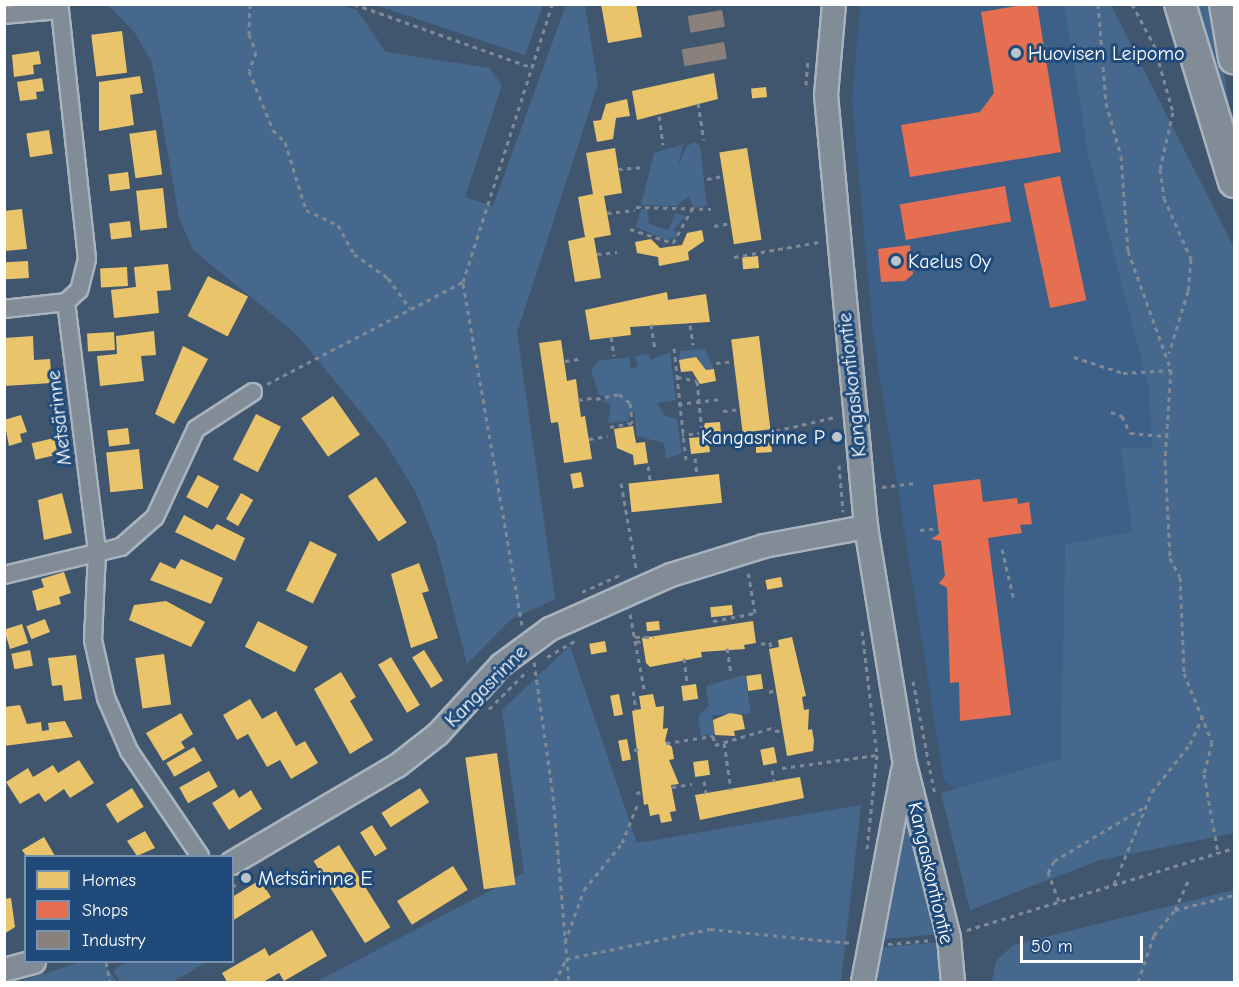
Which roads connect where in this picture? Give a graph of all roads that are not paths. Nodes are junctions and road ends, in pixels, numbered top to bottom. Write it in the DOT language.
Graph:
graph roads {
  1 [pos="834,4"];
  2 [pos="1179,4"];
  3 [pos="1225,4"];
  4 [pos="4,15"];
  5 [pos="1234,58"];
  6 [pos="1234,182"];
  7 [pos="66,302"];
  8 [pos="4,309"];
  9 [pos="253,392"];
  10 [pos="856,529"];
  11 [pos="97,552"];
  12 [pos="4,575"];
  13 [pos="905,764"];
  14 [pos="199,855"];
  15 [pos="234,862"];
  16 [pos="30,963"];
  17 [pos="4,970"];
  18 [pos="863,982"];
  19 [pos="953,982"];
  1 -- 10 [label="street, Kangaskontiontie"];
  2 -- 6 [label="highway"];
  3 -- 5 [label="highway"];
  4 -- 7 [label="street"];
  7 -- 8 [label="street"];
  7 -- 11 [label="street, Metsärinne"];
  9 -- 11 [label="street"];
  10 -- 13 [label="street, Kangaskontiontie"];
  10 -- 15 [label="street, Kangasrinne"];
  11 -- 12 [label="street"];
  11 -- 14 [label="street, Metsärinne"];
  13 -- 18 [label="street, Kangaskontiontie"];
  13 -- 19 [label="street, Kangaskontiontie"];
  16 -- 17 [label="street"];
}
